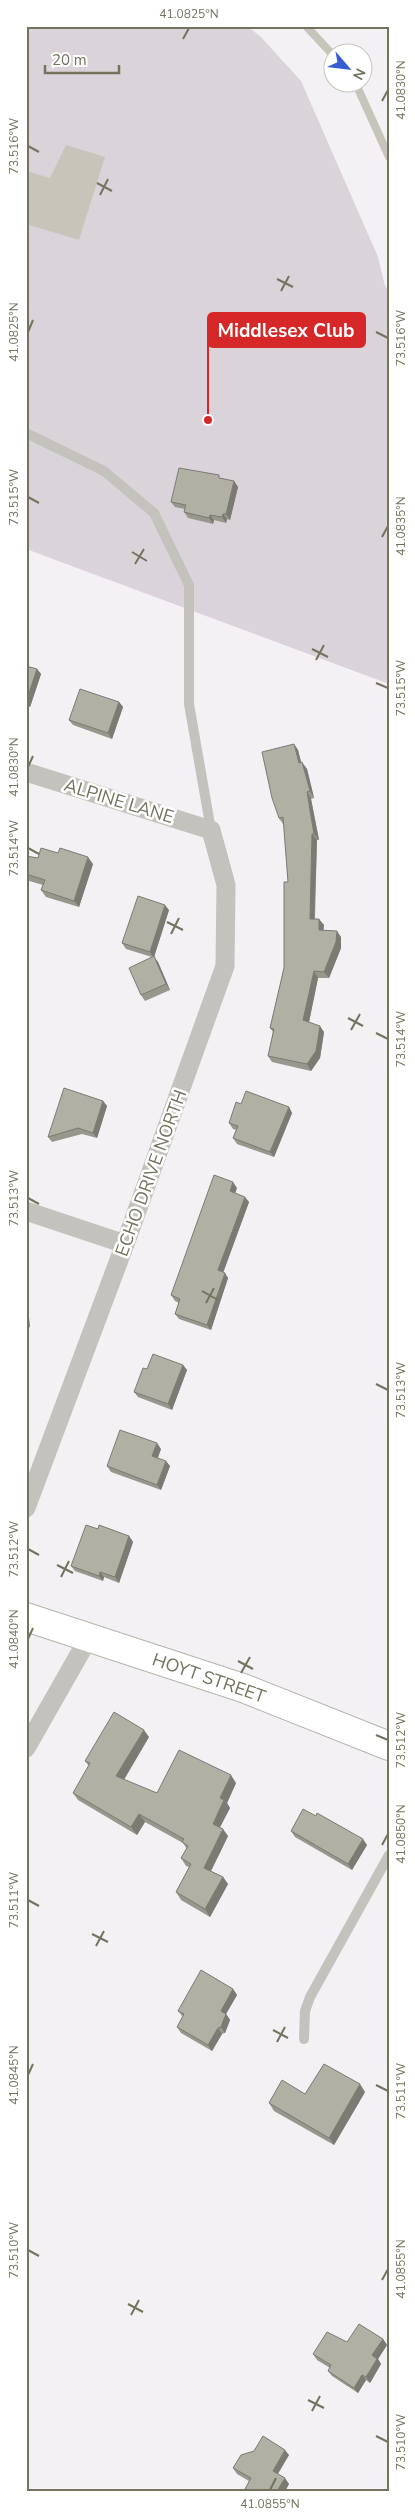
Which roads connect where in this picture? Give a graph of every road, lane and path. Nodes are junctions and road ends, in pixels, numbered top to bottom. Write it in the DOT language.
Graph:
graph roads {
  1 [pos="26,433"];
  2 [pos="26,772"];
  3 [pos="211,830"];
  4 [pos="26,1211"];
  5 [pos="125,1244"];
  6 [pos="26,1508"];
  7 [pos="26,1617"];
  8 [pos="88,1639"];
  9 [pos="389,1746"];
  10 [pos="26,1748"];
  11 [pos="389,1854"];
  12 [pos="304,2039"];
  1 -- 3 [label="lane"];
  2 -- 3 [label="street, ALPINE LANE"];
  3 -- 5 [label="street, ECHO DRIVE NORTH"];
  4 -- 5 [label="street"];
  5 -- 6 [label="street, ECHO DRIVE NORTH"];
  7 -- 8 [label="main road, HOYT STREET"];
  8 -- 9 [label="main road, HOYT STREET"];
  8 -- 10 [label="street"];
  11 -- 12 [label="lane"];
}
